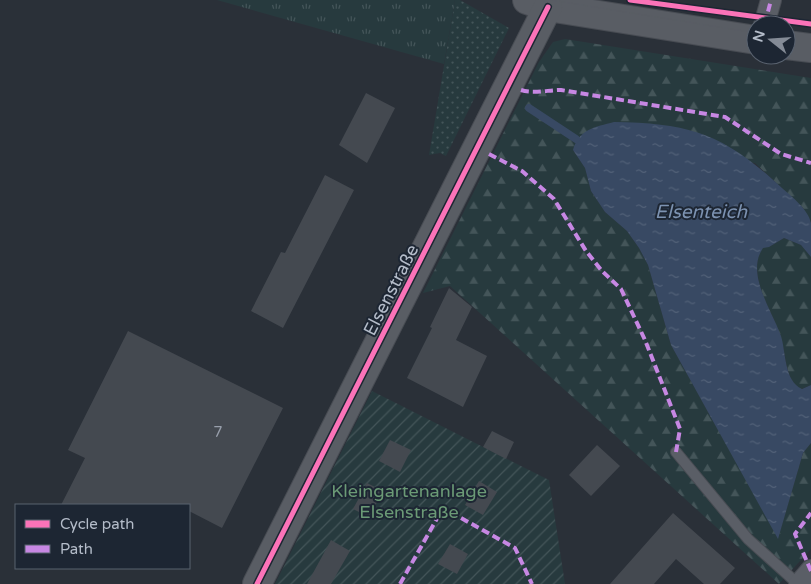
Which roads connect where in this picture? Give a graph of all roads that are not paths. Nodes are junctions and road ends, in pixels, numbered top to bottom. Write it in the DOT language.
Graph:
graph roads {
  1 [pos="771,0"];
  2 [pos="537,4"];
  3 [pos="767,15"];
  4 [pos="746,38"];
  5 [pos="796,46"];
  6 [pos="811,48"];
  7 [pos="676,452"];
  8 [pos="805,578"];
  9 [pos="257,584"];
  1 -- 3 [label="street"];
  2 -- 4 [label="street"];
  2 -- 9 [label="street, Elsenstraße"];
  5 -- 6 [label="street"];
  7 -- 8 [label="lane"];
}
